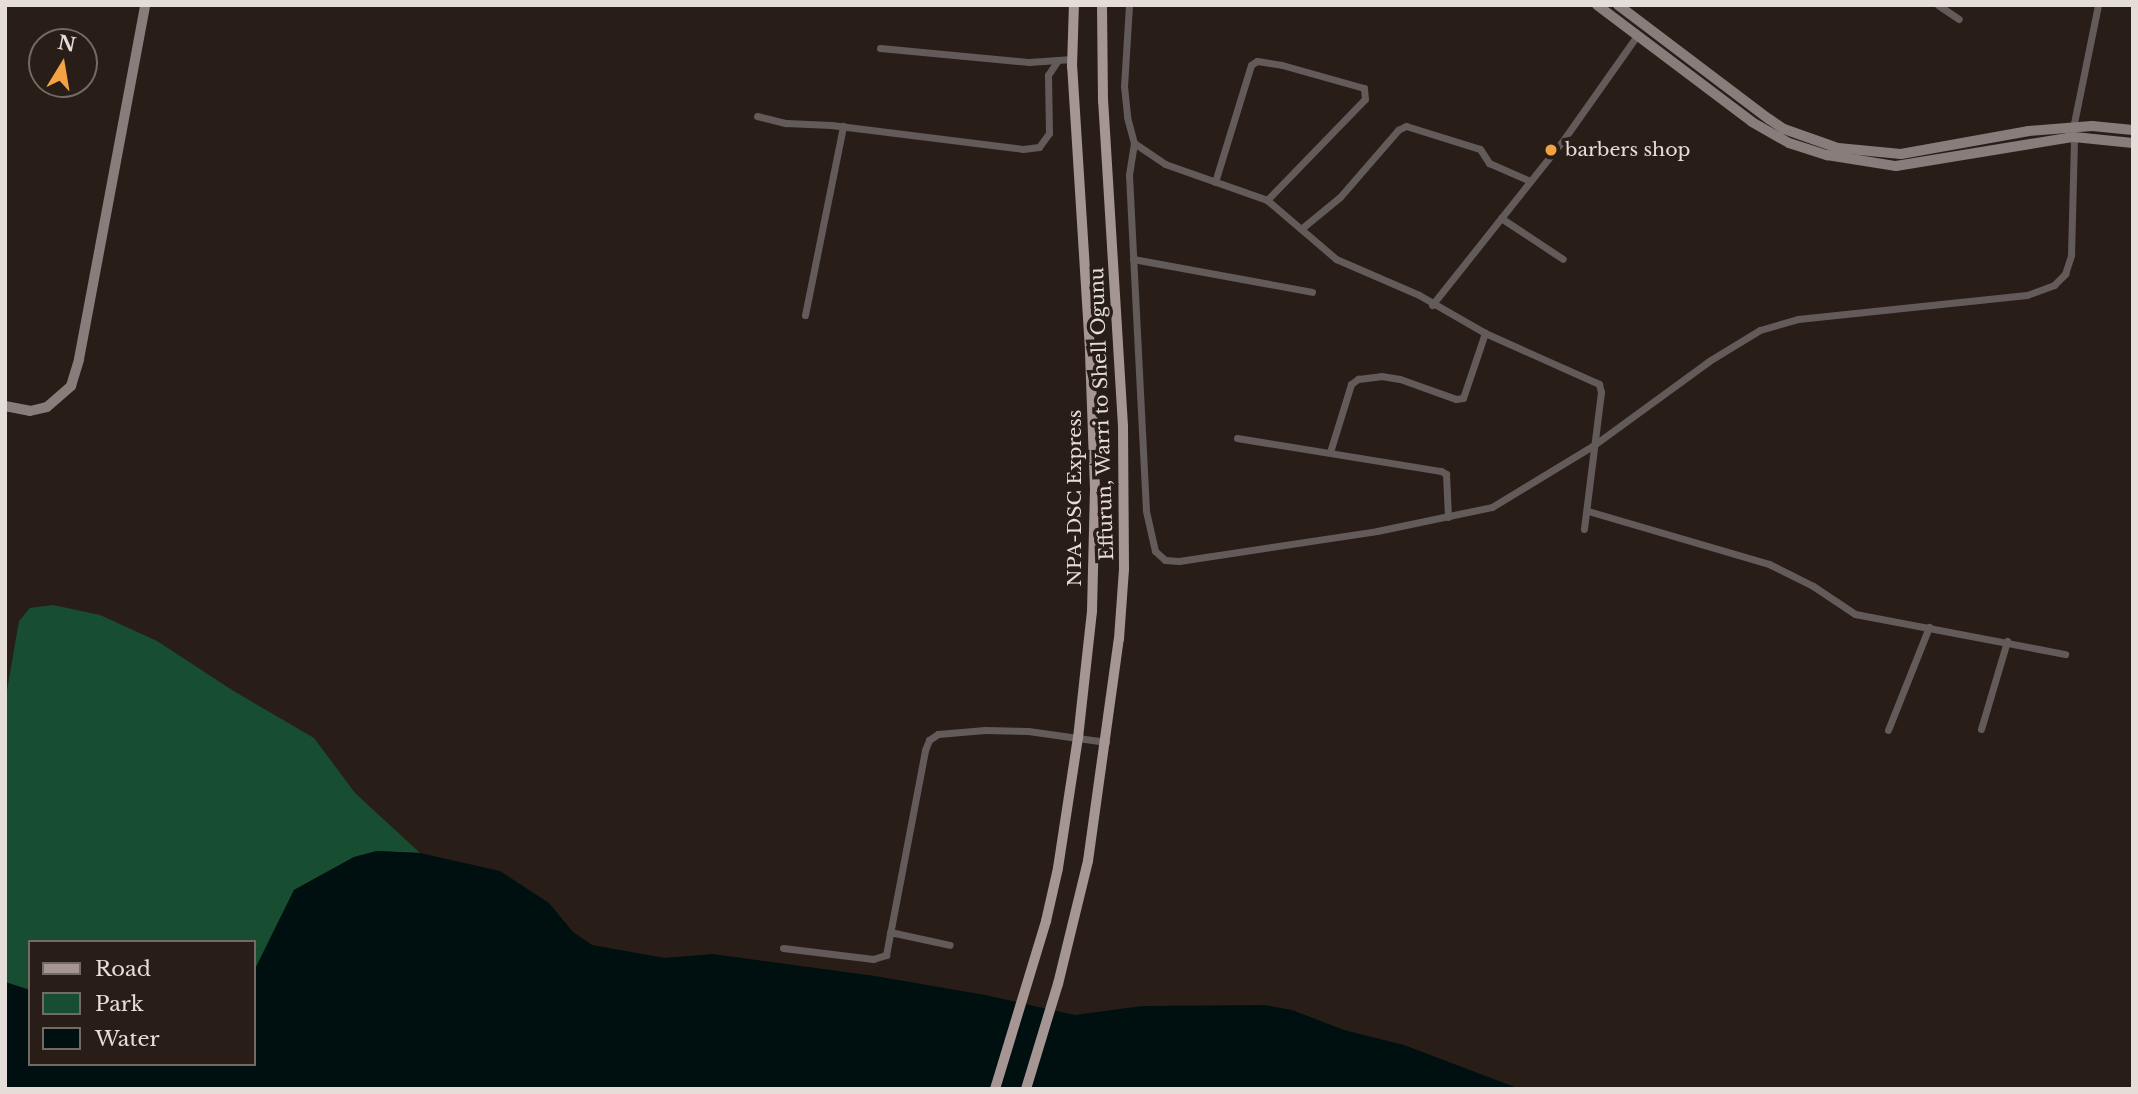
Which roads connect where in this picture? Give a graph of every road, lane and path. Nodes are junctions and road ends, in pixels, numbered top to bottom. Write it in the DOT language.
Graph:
graph roads {
  1 [pos="145,5"];
  2 [pos="1074,5"];
  3 [pos="1102,5"];
  4 [pos="1129,5"];
  5 [pos="1597,5"];
  6 [pos="1618,5"];
  7 [pos="1938,5"];
  8 [pos="2098,5"];
  9 [pos="1959,19"];
  10 [pos="1638,34"];
  11 [pos="880,48"];
  12 [pos="1072,59"];
  13 [pos="1058,60"];
  14 [pos="757,116"];
  15 [pos="843,126"];
  16 [pos="2133,130"];
  17 [pos="2073,133"];
  18 [pos="1134,143"];
  19 [pos="2133,143"];
  20 [pos="1530,181"];
  21 [pos="1215,182"];
  22 [pos="1267,200"];
  23 [pos="1501,218"];
  24 [pos="1301,229"];
  25 [pos="1133,259"];
  26 [pos="1563,259"];
  27 [pos="1312,292"];
  28 [pos="1432,305"];
  29 [pos="806,315"];
  30 [pos="1485,333"];
  31 [pos="5,407"];
  32 [pos="1237,438"];
  33 [pos="1594,445"];
  34 [pos="1330,452"];
  35 [pos="1588,511"];
  36 [pos="1448,517"];
  37 [pos="1584,529"];
  38 [pos="1929,627"];
  39 [pos="2007,641"];
  40 [pos="2065,654"];
  41 [pos="1981,729"];
  42 [pos="1888,730"];
  43 [pos="1078,738"];
  44 [pos="1106,742"];
  45 [pos="890,932"];
  46 [pos="950,945"];
  47 [pos="783,948"];
  48 [pos="995,1089"];
  49 [pos="1026,1089"];
  1 -- 31 [label="main road"];
  2 -- 12 [label="main road, NPA-DSC Express"];
  3 -- 44 [label="main road, Effurun, Warri to Shell Ogunu"];
  4 -- 18 [label="street"];
  5 -- 10 [label="main road"];
  6 -- 17 [label="main road"];
  7 -- 9 [label="street"];
  8 -- 17 [label="street"];
  10 -- 17 [label="main road"];
  10 -- 20 [label="street"];
  11 -- 13 [label="street"];
  12 -- 13 [label="street"];
  12 -- 43 [label="main road, NPA-DSC Express"];
  13 -- 15 [label="street"];
  14 -- 15 [label="street"];
  15 -- 29 [label="street"];
  16 -- 17 [label="main road"];
  17 -- 19 [label="main road"];
  17 -- 33 [label="street"];
  18 -- 21 [label="street"];
  18 -- 25 [label="street"];
  20 -- 23 [label="street"];
  20 -- 24 [label="street"];
  21 -- 22 [label="street"];
  21 -- 22 [label="street"];
  22 -- 24 [label="street"];
  23 -- 26 [label="street"];
  23 -- 28 [label="street"];
  24 -- 28 [label="street"];
  25 -- 27 [label="street"];
  25 -- 36 [label="street"];
  28 -- 30 [label="street"];
  30 -- 33 [label="street"];
  30 -- 34 [label="street"];
  32 -- 34 [label="street"];
  33 -- 35 [label="street"];
  33 -- 36 [label="street"];
  34 -- 36 [label="street"];
  35 -- 37 [label="street"];
  35 -- 38 [label="street"];
  38 -- 39 [label="street"];
  38 -- 42 [label="street"];
  39 -- 40 [label="street"];
  39 -- 41 [label="street"];
  43 -- 44 [label="street"];
  43 -- 45 [label="street"];
  43 -- 48 [label="main road, NPA-DSC Express"];
  44 -- 49 [label="main road, Effurun, Warri to Shell Ogunu"];
  45 -- 46 [label="street"];
  45 -- 47 [label="street"];
}
